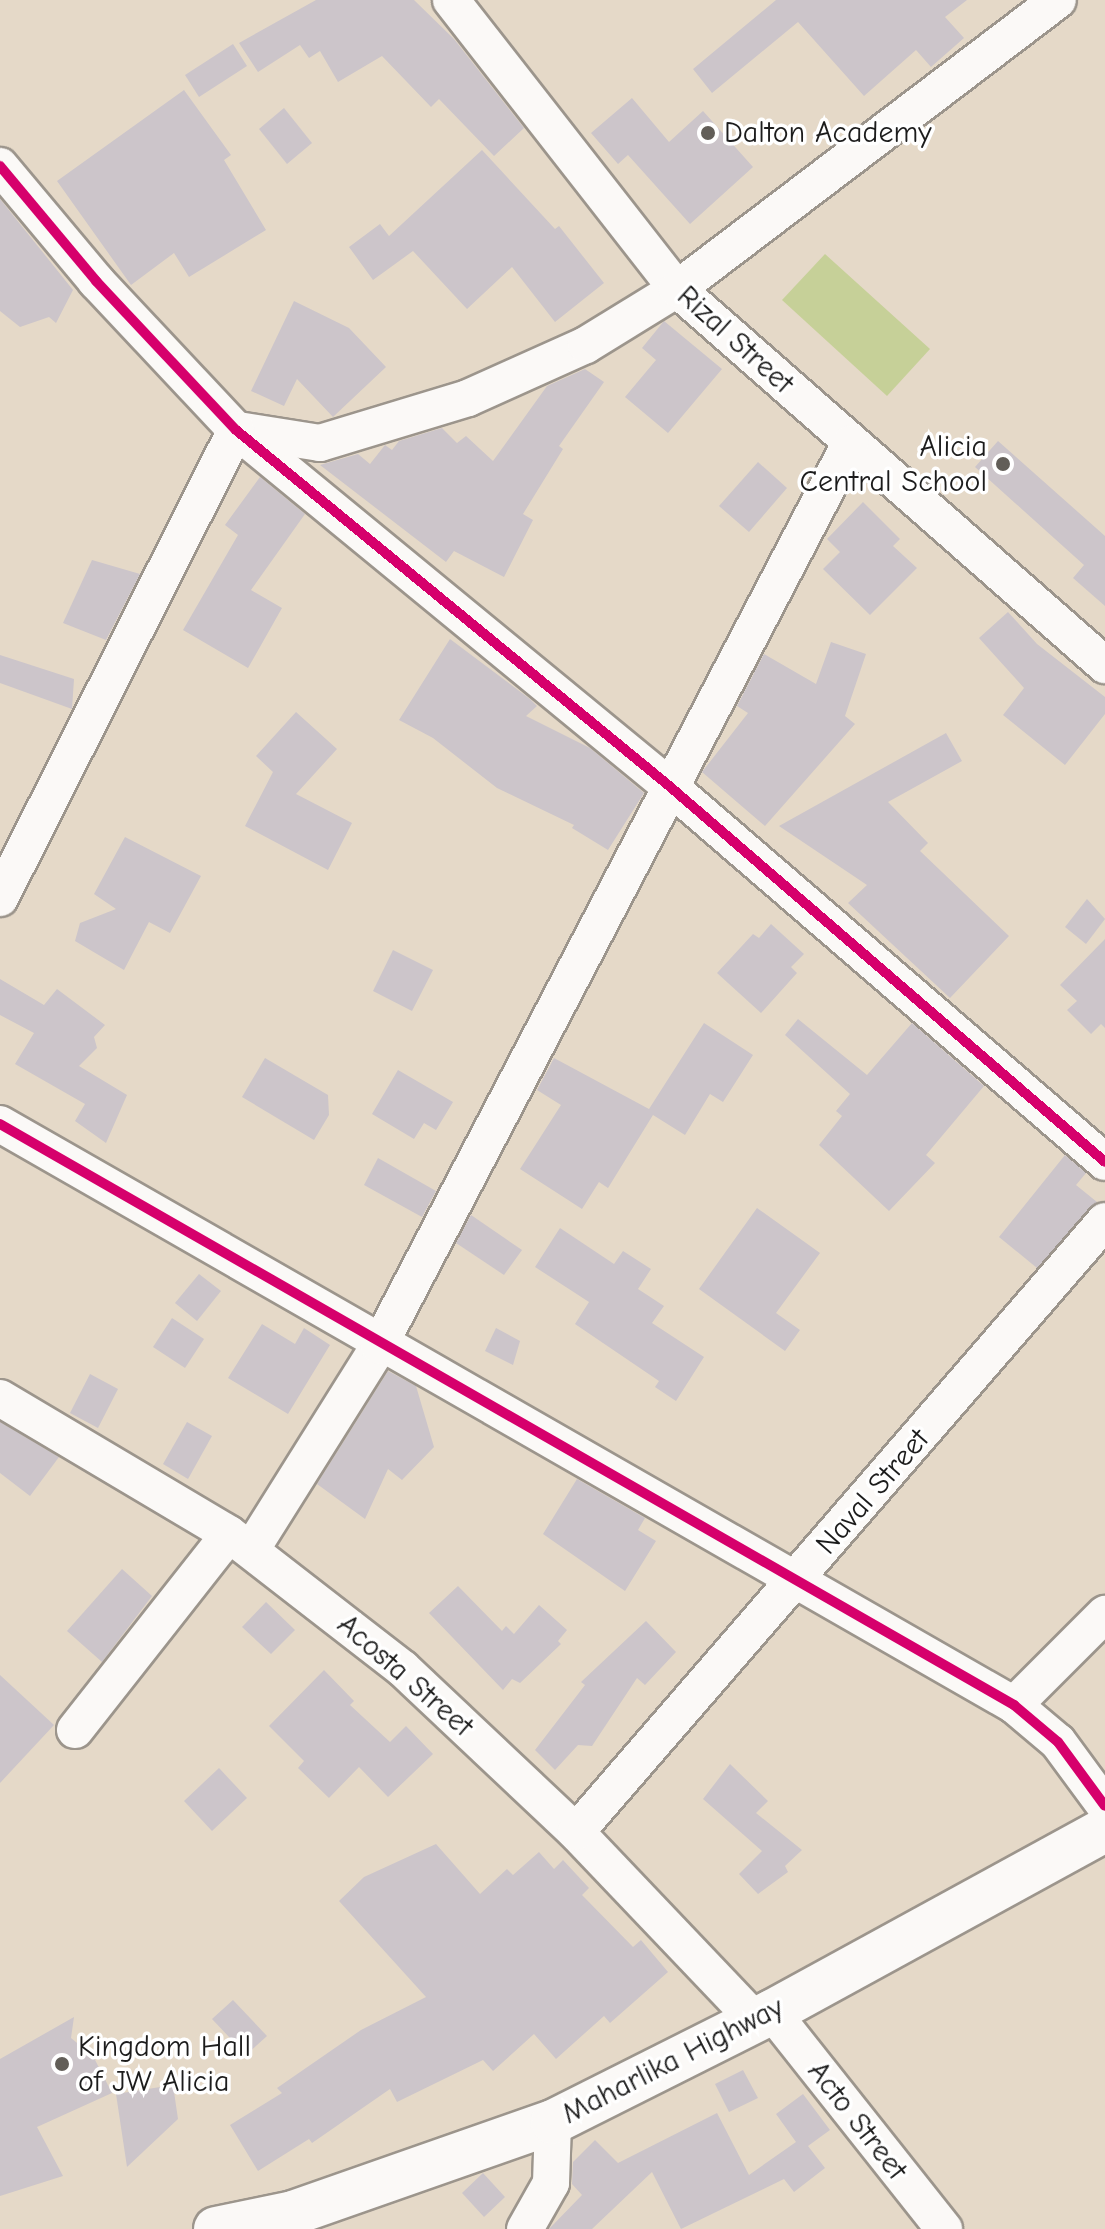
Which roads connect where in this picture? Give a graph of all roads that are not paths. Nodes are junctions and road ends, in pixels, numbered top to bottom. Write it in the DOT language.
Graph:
graph roads {
  1 [pos="451,0"];
  2 [pos="1058,0"];
  3 [pos="0,166"];
  4 [pos="677,289"];
  5 [pos="236,430"];
  6 [pos="850,444"];
  7 [pos="1105,665"];
  8 [pos="668,785"];
  9 [pos="0,898"];
  10 [pos="0,1124"];
  11 [pos="1105,1162"];
  12 [pos="1105,1221"];
  13 [pos="379,1346"];
  14 [pos="0,1398"];
  15 [pos="240,1542"];
  16 [pos="798,1580"];
  17 [pos="1105,1614"];
  18 [pos="1014,1705"];
  19 [pos="75,1730"];
  20 [pos="1105,1806"];
  21 [pos="1105,1830"];
  22 [pos="576,1832"];
  23 [pos="764,2017"];
  24 [pos="553,2122"];
  25 [pos="216,2229"];
  26 [pos="525,2229"];
  27 [pos="944,2229"];
  1 -- 4 [label="street, Rizal Street"];
  2 -- 4 [label="street"];
  3 -- 5 [label="street"];
  4 -- 5 [label="street"];
  4 -- 6 [label="street, Rizal Street"];
  5 -- 8 [label="street"];
  5 -- 9 [label="street"];
  6 -- 7 [label="street, Rizal Street"];
  6 -- 8 [label="street"];
  8 -- 11 [label="street"];
  8 -- 13 [label="street"];
  10 -- 13 [label="street"];
  12 -- 16 [label="street, Naval Street"];
  13 -- 15 [label="street"];
  13 -- 16 [label="street"];
  14 -- 15 [label="street, Acosta Street"];
  15 -- 19 [label="street"];
  15 -- 22 [label="street, Acosta Street"];
  16 -- 18 [label="street"];
  16 -- 22 [label="street, Naval Street"];
  17 -- 18 [label="street"];
  18 -- 20 [label="street"];
  21 -- 23 [label="main road, Maharlika Highway"];
  22 -- 23 [label="street, Acosta Street"];
  23 -- 24 [label="main road, Maharlika Highway"];
  23 -- 27 [label="street, Acto Street"];
  24 -- 25 [label="main road, Maharlika Highway"];
  24 -- 26 [label="street"];
}
